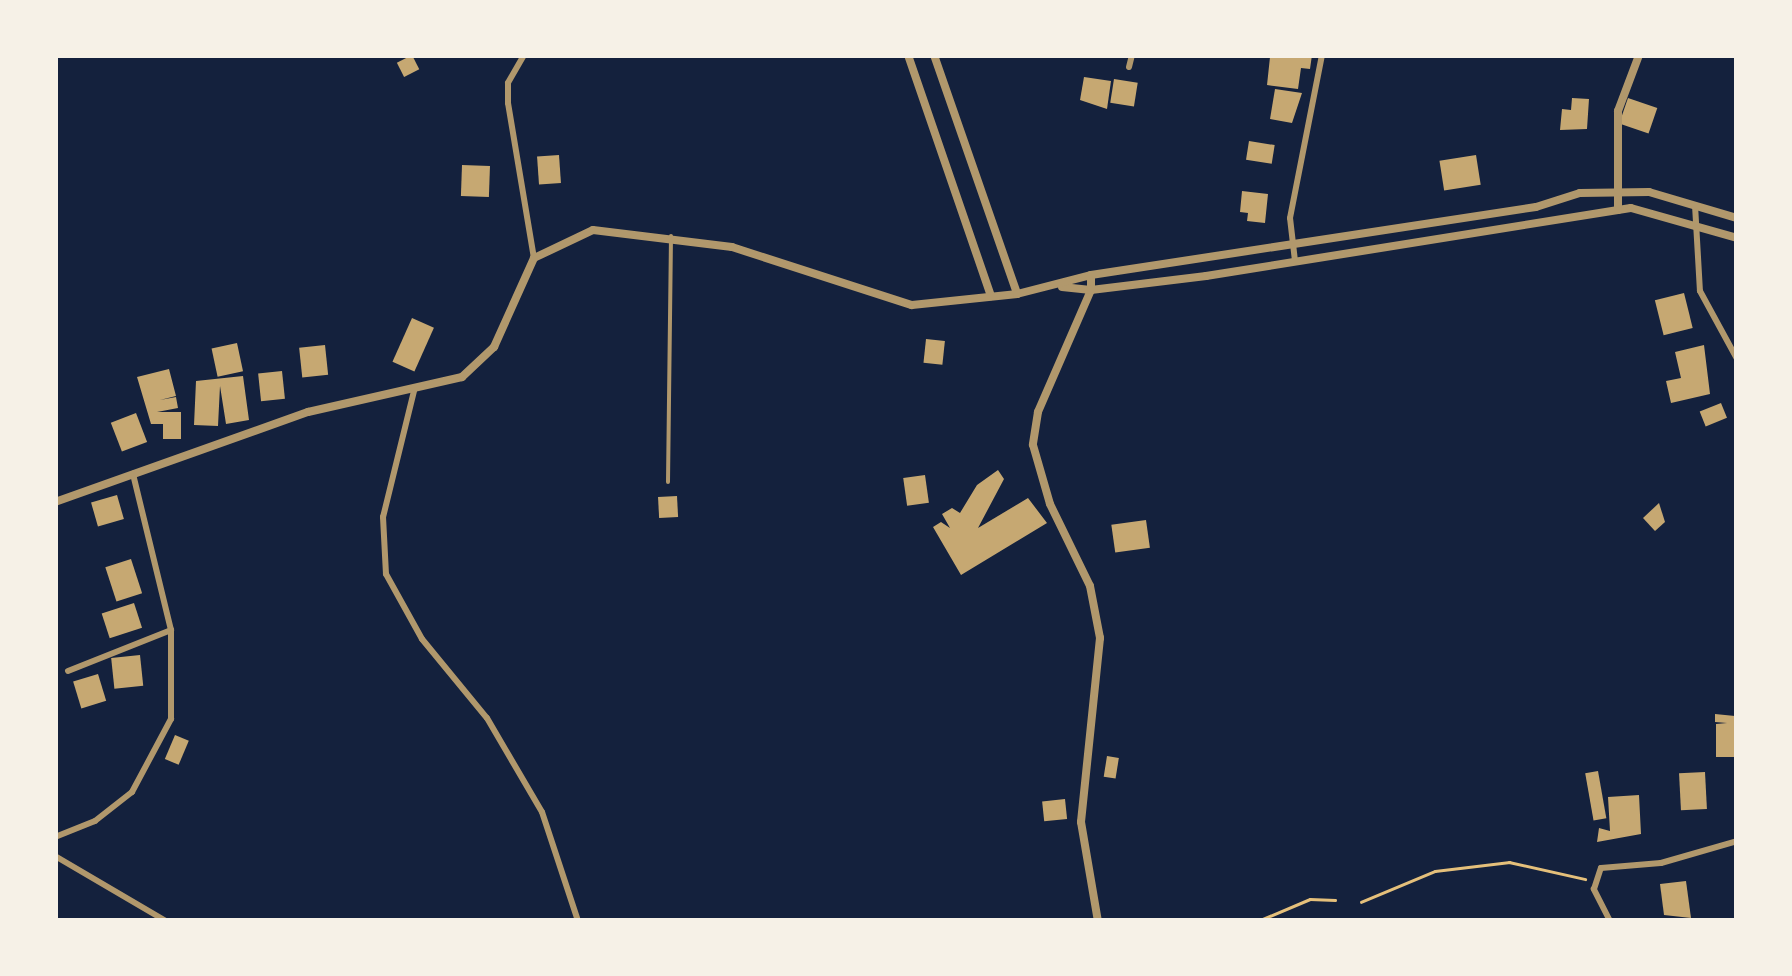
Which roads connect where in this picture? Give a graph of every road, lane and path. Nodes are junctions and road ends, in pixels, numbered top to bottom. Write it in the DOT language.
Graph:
graph roads {
  1 [pos="524,55"];
  2 [pos="908,55"];
  3 [pos="934,55"];
  4 [pos="1132,55"];
  5 [pos="1322,55"];
  6 [pos="1638,55"];
  7 [pos="1128,67"];
  8 [pos="1617,191"];
  9 [pos="1695,205"];
  10 [pos="1618,210"];
  11 [pos="1737,218"];
  12 [pos="1696,227"];
  13 [pos="671,236"];
  14 [pos="1737,238"];
  15 [pos="1290,244"];
  16 [pos="534,258"];
  17 [pos="1294,261"];
  18 [pos="1091,274"];
  19 [pos="1058,287"];
  20 [pos="1092,290"];
  21 [pos="1017,294"];
  22 [pos="991,296"];
  23 [pos="1737,359"];
  24 [pos="414,391"];
  25 [pos="132,471"];
  26 [pos="668,482"];
  27 [pos="55,502"];
  28 [pos="172,630"];
  29 [pos="68,672"];
  30 [pos="55,837"];
  31 [pos="1737,841"];
  32 [pos="55,856"];
  33 [pos="1593,881"];
  34 [pos="1334,900"];
  35 [pos="1361,902"];
  36 [pos="166,921"];
  37 [pos="578,921"];
  38 [pos="1098,921"];
  39 [pos="1258,921"];
  40 [pos="1610,921"];
  1 -- 16 [label="street"];
  2 -- 22 [label="street"];
  3 -- 21 [label="street"];
  4 -- 7 [label="street"];
  5 -- 15 [label="street"];
  6 -- 8 [label="street"];
  8 -- 9 [label="street"];
  8 -- 10 [label="street"];
  8 -- 15 [label="street"];
  9 -- 11 [label="street"];
  9 -- 12 [label="street"];
  10 -- 12 [label="street"];
  10 -- 17 [label="street"];
  12 -- 14 [label="street"];
  12 -- 23 [label="street"];
  13 -- 16 [label="street"];
  13 -- 22 [label="street"];
  13 -- 26 [label="lane"];
  15 -- 17 [label="street"];
  15 -- 18 [label="street"];
  16 -- 24 [label="street"];
  17 -- 20 [label="street"];
  18 -- 19 [label="street"];
  18 -- 20 [label="street"];
  19 -- 20 [label="street"];
  19 -- 21 [label="street"];
  20 -- 38 [label="street"];
  21 -- 22 [label="street"];
  24 -- 25 [label="street"];
  24 -- 37 [label="street"];
  25 -- 27 [label="street"];
  25 -- 28 [label="street"];
  28 -- 29 [label="street"];
  28 -- 30 [label="street"];
  31 -- 33 [label="street"];
  32 -- 36 [label="street"];
  33 -- 35 [label="path"];
  33 -- 40 [label="street"];
  34 -- 39 [label="path"];
}
